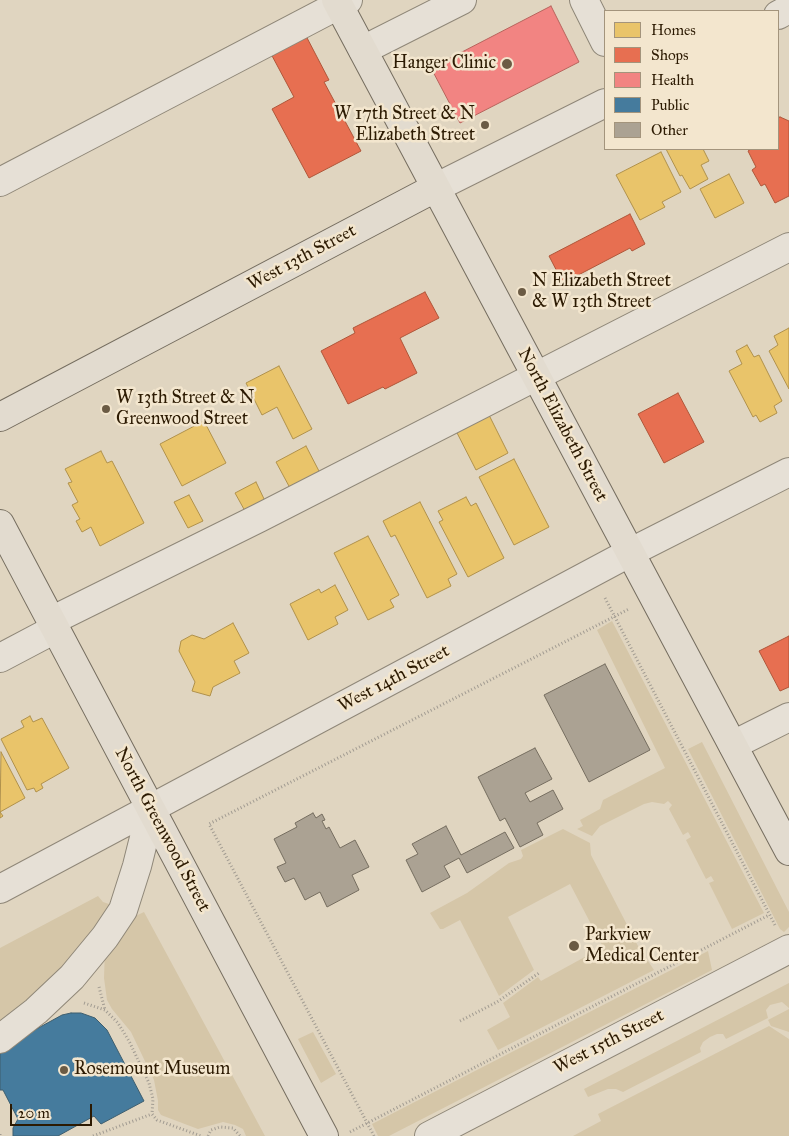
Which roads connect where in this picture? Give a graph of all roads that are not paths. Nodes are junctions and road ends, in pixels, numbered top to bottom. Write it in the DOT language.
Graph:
graph roads {
  1 [pos="462,0"];
  2 [pos="584,0"];
  3 [pos="341,2"];
  4 [pos="604,40"];
  5 [pos="363,50"];
  6 [pos="604,103"];
  7 [pos="0,182"];
  8 [pos="435,188"];
  9 [pos="789,246"];
  10 [pos="536,376"];
  11 [pos="0,417"];
  12 [pos="789,472"];
  13 [pos="0,524"];
  14 [pos="631,552"];
  15 [pos="53,625"];
  16 [pos="0,658"];
  17 [pos="789,717"];
  18 [pos="733,745"];
  19 [pos="151,810"];
  20 [pos="789,851"];
  21 [pos="0,889"];
  22 [pos="788,949"];
  23 [pos="0,1039"];
  24 [pos="324,1136"];
  25 [pos="429,1136"];
  1 -- 5 [label="street"];
  2 -- 4 [label="street"];
  3 -- 5 [label="main road, North Elizabeth Street"];
  3 -- 7 [label="street"];
  5 -- 8 [label="main road, North Elizabeth Street"];
  6 -- 8 [label="street, West 13th Street"];
  8 -- 10 [label="main road, North Elizabeth Street"];
  8 -- 11 [label="main road, West 13th Street"];
  9 -- 10 [label="street"];
  10 -- 14 [label="main road, North Elizabeth Street"];
  10 -- 15 [label="street"];
  12 -- 14 [label="street, West 14th Street"];
  13 -- 15 [label="main road, North Greenwood Street"];
  14 -- 18 [label="main road, North Elizabeth Street"];
  14 -- 19 [label="street, West 14th Street"];
  15 -- 16 [label="street"];
  15 -- 19 [label="main road, North Greenwood Street"];
  17 -- 18 [label="street"];
  18 -- 20 [label="main road, North Elizabeth Street"];
  19 -- 21 [label="street, West 14th Street"];
  19 -- 23 [label="street"];
  19 -- 24 [label="main road, North Greenwood Street"];
  22 -- 25 [label="street, West 15th Street"];
}
